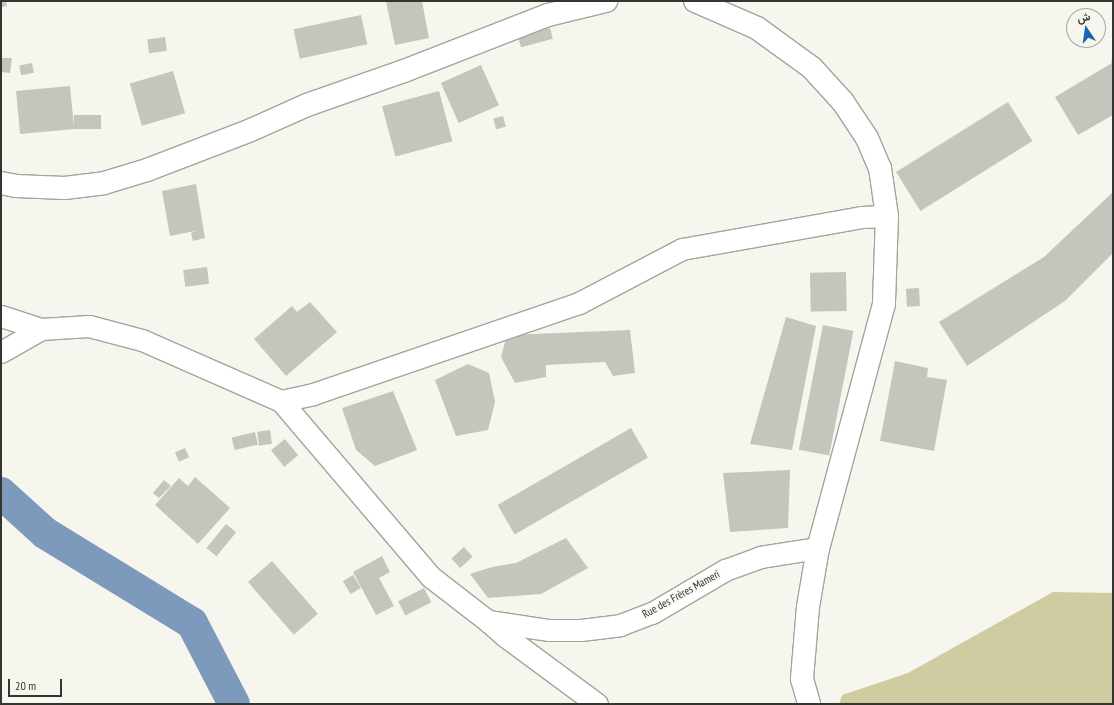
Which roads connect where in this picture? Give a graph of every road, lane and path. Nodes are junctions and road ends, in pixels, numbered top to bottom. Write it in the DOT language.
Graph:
graph roads {
  1 [pos="606,1"];
  2 [pos="695,1"];
  3 [pos="1,182"];
  4 [pos="888,216"];
  5 [pos="1,316"];
  6 [pos="41,329"];
  7 [pos="1,352"];
  8 [pos="281,401"];
  9 [pos="818,548"];
  10 [pos="488,622"];
  11 [pos="597,704"];
  12 [pos="809,704"];
  1 -- 3 [label="main road"];
  2 -- 4 [label="main road"];
  4 -- 8 [label="street"];
  4 -- 9 [label="main road"];
  5 -- 6 [label="street"];
  6 -- 7 [label="street"];
  6 -- 8 [label="street"];
  8 -- 10 [label="street"];
  9 -- 10 [label="street, Rue des Frères Mameri"];
  9 -- 12 [label="main road"];
  10 -- 11 [label="street"];
}
